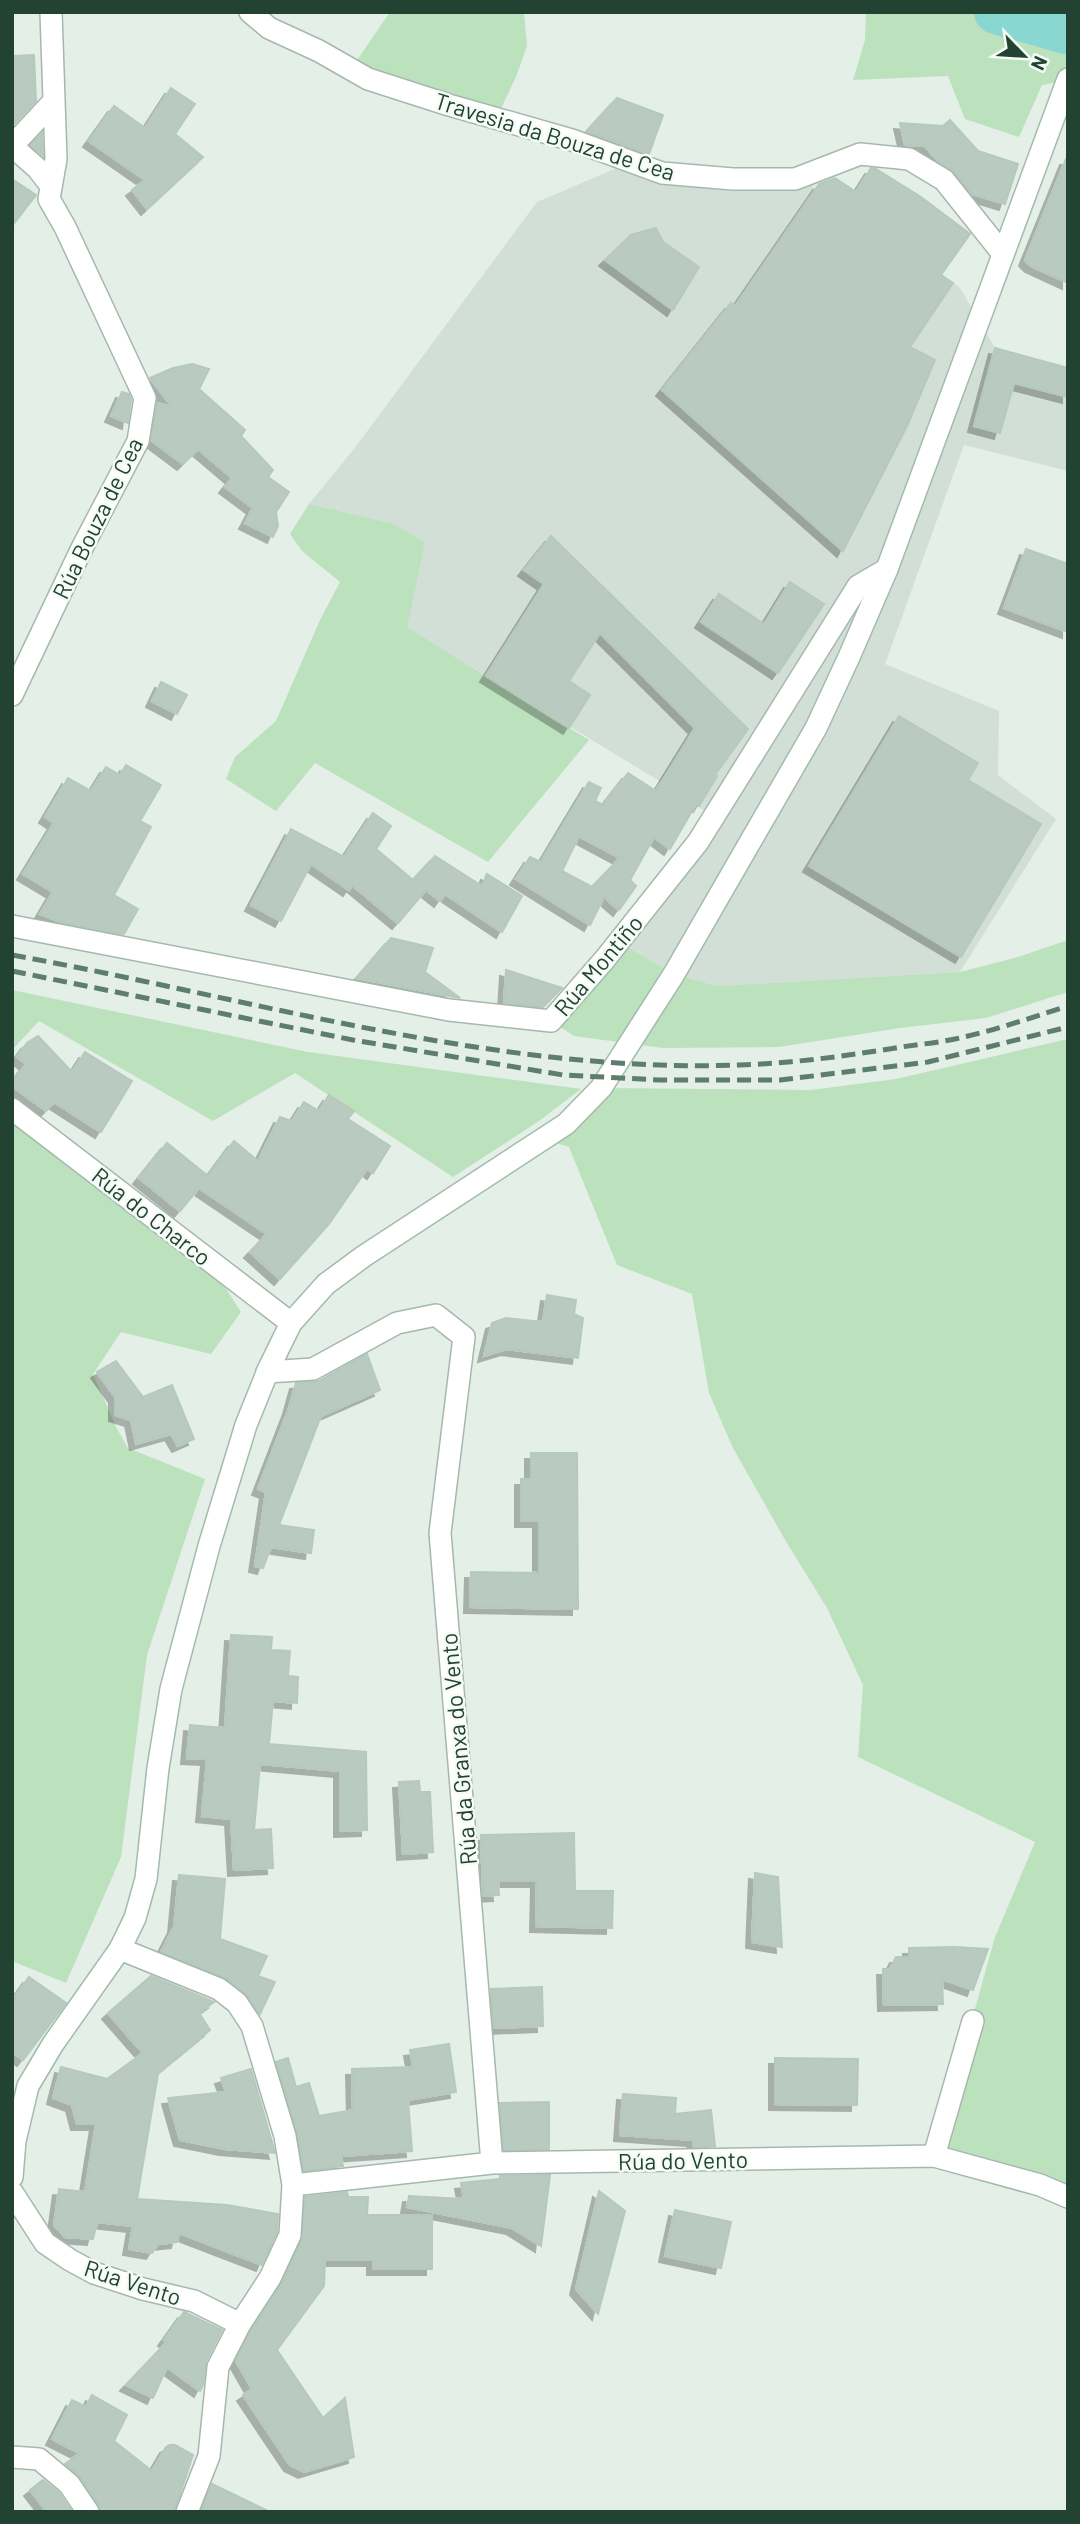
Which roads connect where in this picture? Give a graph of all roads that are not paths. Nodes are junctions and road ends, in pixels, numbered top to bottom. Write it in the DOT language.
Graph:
graph roads {
  1 [pos="51,12"];
  2 [pos="250,12"];
  3 [pos="1068,79"];
  4 [pos="54,101"];
  5 [pos="12,146"];
  6 [pos="51,186"];
  7 [pos="1003,254"];
  8 [pos="887,569"];
  9 [pos="12,695"];
  10 [pos="12,926"];
  11 [pos="12,1109"];
  12 [pos="291,1323"];
  13 [pos="267,1372"];
  14 [pos="120,1949"];
  15 [pos="973,2021"];
  16 [pos="934,2156"];
  17 [pos="492,2163"];
  18 [pos="12,2177"];
  19 [pos="293,2185"];
  20 [pos="12,2192"];
  21 [pos="1068,2197"];
  22 [pos="240,2324"];
  23 [pos="12,2457"];
  24 [pos="88,2512"];
  25 [pos="187,2512"];
  1 -- 4 [label="street, Rúa Bouza de Cea"];
  2 -- 7 [label="street, Travesia da Bouza de Cea"];
  3 -- 7 [label="street"];
  4 -- 5 [label="street, Rúa Bouza de Cea"];
  4 -- 6 [label="street, Rúa Bouza de Cea"];
  5 -- 6 [label="street, Rúa Bouza de Cea"];
  6 -- 9 [label="street, Rúa Bouza de Cea"];
  7 -- 8 [label="street"];
  8 -- 10 [label="street, Rúa Montiño"];
  8 -- 12 [label="street"];
  11 -- 12 [label="street, Rúa do Charco"];
  12 -- 13 [label="street"];
  13 -- 14 [label="street"];
  13 -- 17 [label="street, Rúa da Granxa do Vento"];
  14 -- 18 [label="street"];
  14 -- 19 [label="street"];
  15 -- 16 [label="street"];
  16 -- 17 [label="street, Rúa do Vento"];
  16 -- 21 [label="street, Rúa do Vento"];
  17 -- 19 [label="street, Rúa do Vento"];
  19 -- 22 [label="street"];
  20 -- 22 [label="street, Rúa Vento"];
  22 -- 25 [label="street"];
  23 -- 24 [label="street"];
}
